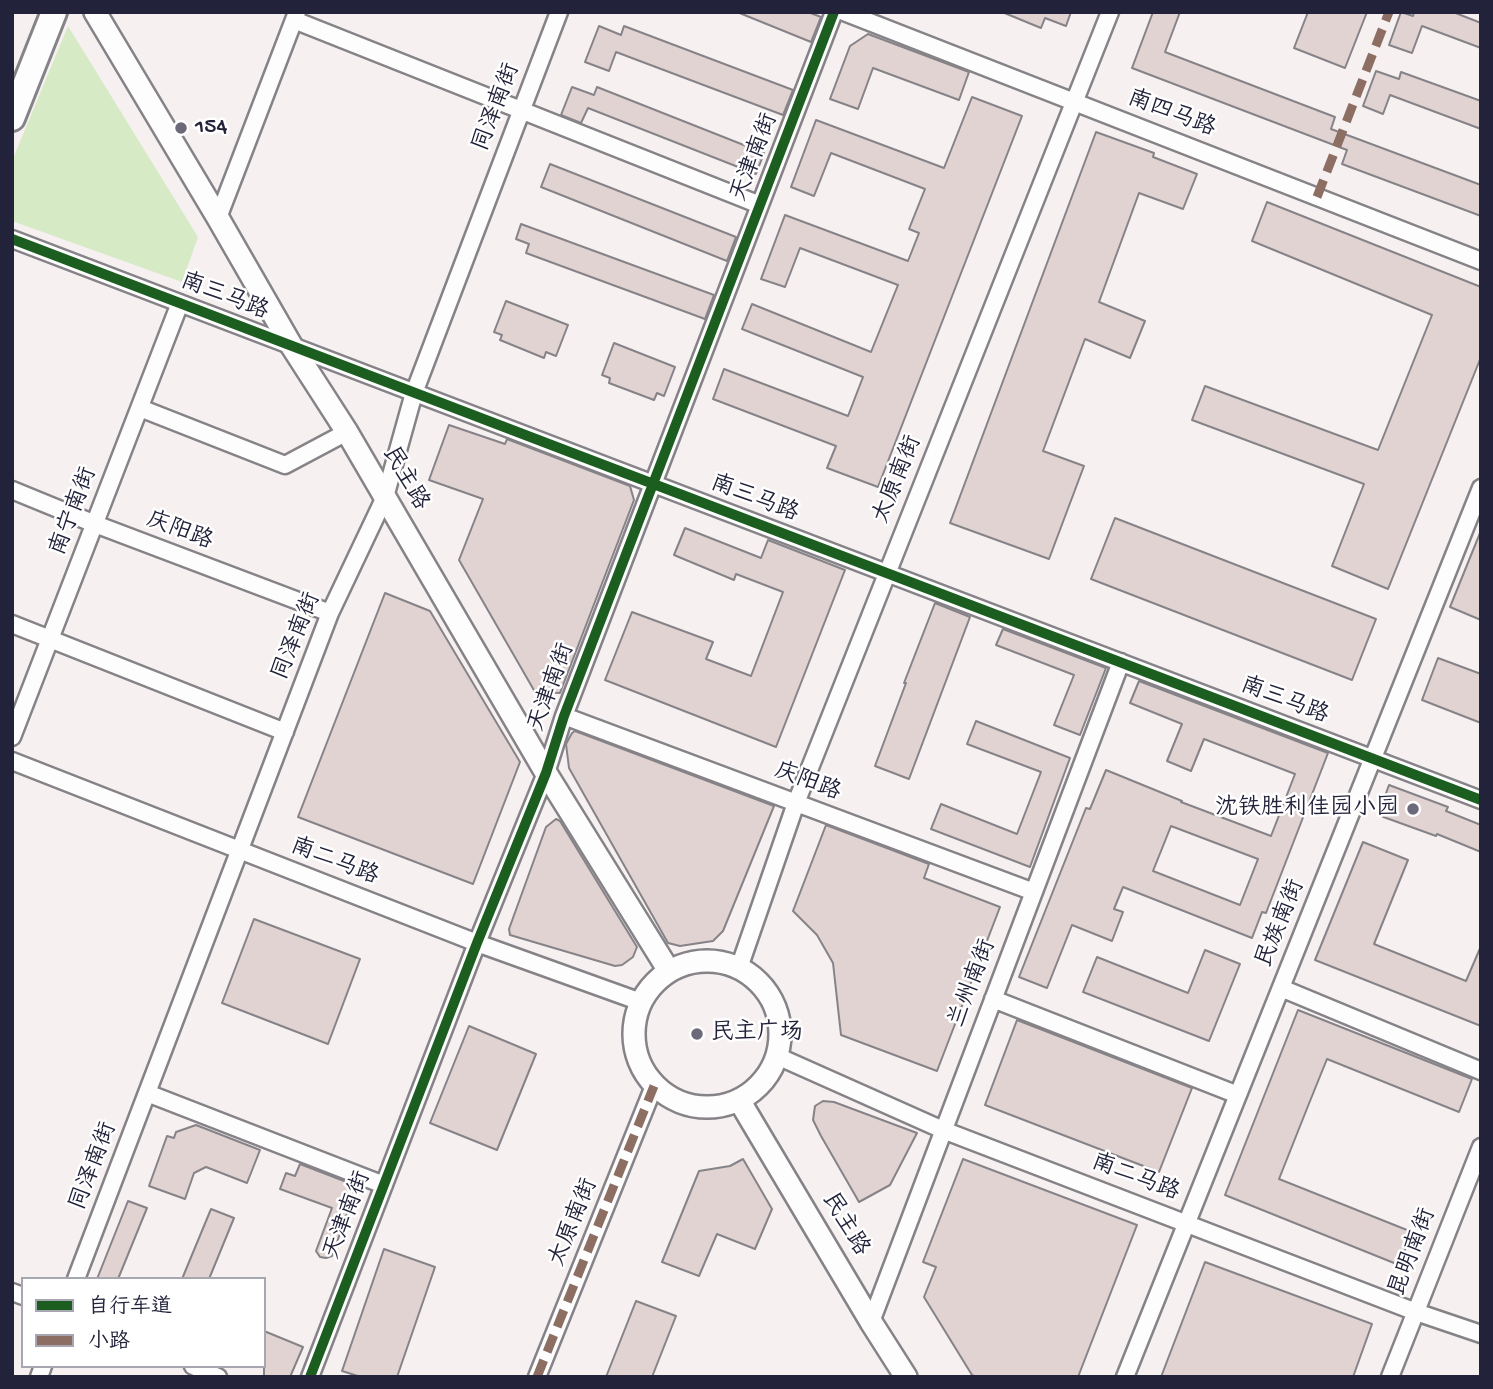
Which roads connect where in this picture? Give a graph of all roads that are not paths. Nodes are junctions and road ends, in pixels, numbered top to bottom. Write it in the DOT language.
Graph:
graph roads {
  1 [pos="54,12"];
  2 [pos="95,12"];
  3 [pos="559,12"];
  4 [pos="834,12"];
  5 [pos="844,12"];
  6 [pos="1110,12"];
  7 [pos="295,16"];
  8 [pos="1074,102"];
  9 [pos="522,111"];
  10 [pos="12,118"];
  11 [pos="760,205"];
  12 [pos="218,218"];
  13 [pos="12,239"];
  14 [pos="1481,261"];
  15 [pos="180,303"];
  16 [pos="291,345"];
  17 [pos="414,393"];
  18 [pos="139,408"];
  19 [pos="347,432"];
  20 [pos="653,484"];
  21 [pos="1481,488"];
  22 [pos="12,490"];
  23 [pos="385,497"];
  24 [pos="95,524"];
  25 [pos="1465,526"];
  26 [pos="1481,533"];
  27 [pos="887,573"];
  28 [pos="330,613"];
  29 [pos="12,624"];
  30 [pos="50,639"];
  31 [pos="1121,662"];
  32 [pos="564,716"];
  33 [pos="285,732"];
  34 [pos="12,737"];
  35 [pos="1373,758"];
  36 [pos="12,761"];
  37 [pos="546,773"];
  38 [pos="1481,800"];
  39 [pos="796,803"];
  40 [pos="240,850"];
  41 [pos="1034,892"];
  42 [pos="477,943"];
  43 [pos="739,968"];
  44 [pos="669,971"];
  45 [pos="1281,988"];
  46 [pos="993,999"];
  47 [pos="641,1002"];
  48 [pos="777,1056"];
  49 [pos="1481,1071"];
  50 [pos="654,1086"];
  51 [pos="147,1093"];
  52 [pos="1238,1095"];
  53 [pos="739,1100"];
  54 [pos="943,1130"];
  55 [pos="1481,1147"];
  56 [pos="384,1185"];
  57 [pos="1186,1224"];
  58 [pos="77,1277"];
  59 [pos="1416,1311"];
  60 [pos="871,1322"];
  61 [pos="1481,1334"];
  62 [pos="197,1368"];
  63 [pos="218,1377"];
  64 [pos="310,1377"];
  65 [pos="537,1377"];
  66 [pos="906,1377"];
  67 [pos="1125,1377"];
  68 [pos="1390,1377"];
  1 -- 10 [label="main road"];
  2 -- 12 [label="street, 民主路"];
  3 -- 9 [label="street, 同泽南街"];
  4 -- 11 [label="street, 天津南街"];
  5 -- 8 [label="street, 南四马路"];
  6 -- 8 [label="street, 太原南街"];
  7 -- 9 [label="street"];
  7 -- 12 [label="street"];
  8 -- 14 [label="street, 南四马路"];
  8 -- 27 [label="street, 太原南街"];
  9 -- 11 [label="street"];
  9 -- 17 [label="street, 同泽南街"];
  11 -- 20 [label="street, 天津南街"];
  12 -- 16 [label="street, 民主路"];
  13 -- 15 [label="street, 南三马路"];
  15 -- 16 [label="street, 南三马路"];
  15 -- 18 [label="street, 南宁南街"];
  16 -- 17 [label="street, 南三马路"];
  16 -- 19 [label="street, 民主路"];
  17 -- 20 [label="street, 南三马路"];
  17 -- 23 [label="street, 同泽南街"];
  18 -- 19 [label="street"];
  18 -- 24 [label="street, 南宁南街"];
  19 -- 23 [label="street, 民主路"];
  20 -- 27 [label="street, 南三马路"];
  20 -- 32 [label="street, 天津南街"];
  21 -- 25 [label="street, 民族南街"];
  22 -- 24 [label="street, 庆阳路"];
  23 -- 28 [label="street, 同泽南街"];
  23 -- 37 [label="street, 民主路"];
  24 -- 28 [label="street, 庆阳路"];
  24 -- 30 [label="street, 南宁南街"];
  25 -- 26 [label="street"];
  25 -- 35 [label="street, 民族南街"];
  27 -- 31 [label="street, 南三马路"];
  27 -- 39 [label="street, 太原南街"];
  28 -- 33 [label="street, 同泽南街"];
  29 -- 30 [label="street"];
  30 -- 33 [label="street"];
  30 -- 34 [label="street, 南宁南街"];
  31 -- 35 [label="street, 南三马路"];
  31 -- 41 [label="street, 兰州南街"];
  32 -- 37 [label="street, 天津南街"];
  32 -- 39 [label="street, 庆阳路"];
  33 -- 40 [label="street, 同泽南街"];
  35 -- 38 [label="street, 南三马路"];
  35 -- 45 [label="street, 民族南街"];
  36 -- 40 [label="street, 南二马路"];
  37 -- 42 [label="street, 天津南街"];
  37 -- 44 [label="street, 民主路"];
  39 -- 41 [label="street, 庆阳路"];
  39 -- 43 [label="street, 太原南街"];
  40 -- 42 [label="street, 南二马路"];
  40 -- 51 [label="street, 同泽南街"];
  41 -- 46 [label="street, 兰州南街"];
  42 -- 47 [label="street, 南二马路"];
  42 -- 56 [label="street, 天津南街"];
  43 -- 44 [label="street"];
  43 -- 48 [label="street"];
  44 -- 47 [label="street"];
  45 -- 49 [label="street"];
  45 -- 52 [label="street, 民族南街"];
  46 -- 52 [label="street"];
  46 -- 54 [label="street, 兰州南街"];
  47 -- 50 [label="street"];
  48 -- 53 [label="street"];
  48 -- 54 [label="street, 南二马路"];
  50 -- 53 [label="street"];
  50 -- 65 [label="street, 太原南街"];
  51 -- 56 [label="street"];
  51 -- 58 [label="street, 同泽南街"];
  52 -- 57 [label="street, 民族南街"];
  53 -- 60 [label="street, 民主路"];
  54 -- 57 [label="street, 南二马路"];
  54 -- 60 [label="street, 兰州南街"];
  55 -- 59 [label="street, 昆明南街"];
  56 -- 64 [label="street, 天津南街"];
  57 -- 59 [label="street, 南二马路"];
  57 -- 67 [label="street, 民族南街"];
  59 -- 61 [label="street, 南二马路"];
  59 -- 68 [label="street, 昆明南街"];
  60 -- 66 [label="street, 民主路"];
  62 -- 63 [label="street"];
}
